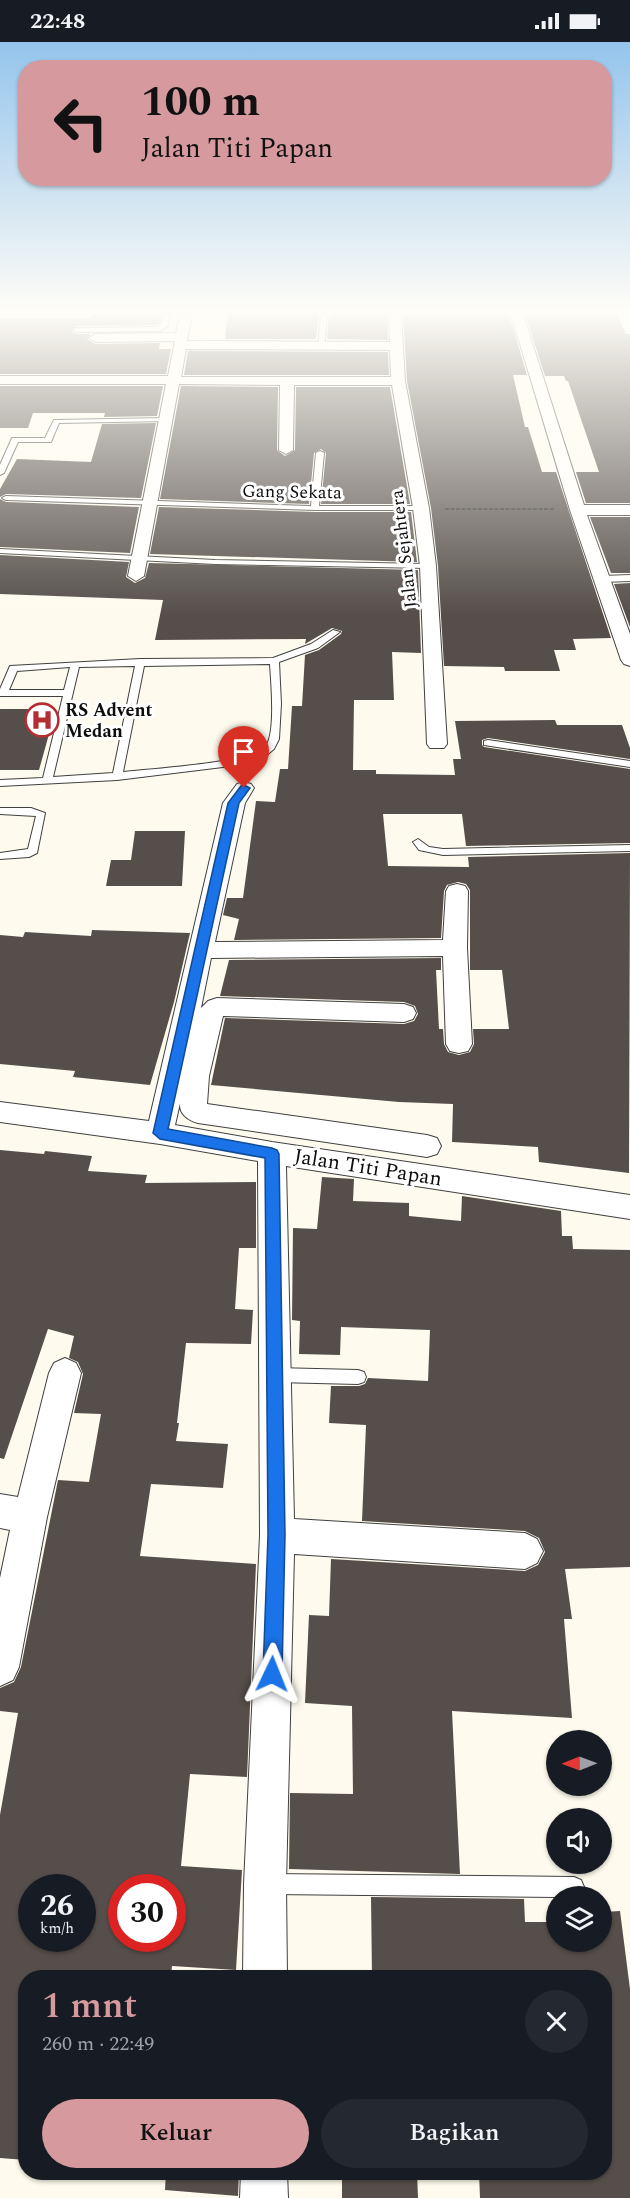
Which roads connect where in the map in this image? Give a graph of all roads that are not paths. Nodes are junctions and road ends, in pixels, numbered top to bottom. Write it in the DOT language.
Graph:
graph roads {
  1 [pos="167,415"];
  2 [pos="287,415"];
  3 [pos="404,415"];
  4 [pos="549,415"];
  5 [pos="166,420"];
  6 [pos="286,450"];
  7 [pos="320,453"];
  8 [pos="0,472"];
  9 [pos="6,498"];
  10 [pos="150,503"];
  11 [pos="315,508"];
  12 [pos="421,508"];
  13 [pos="578,510"];
  14 [pos="630,510"];
  15 [pos="0,551"];
  16 [pos="139,558"];
  17 [pos="428,566"];
  18 [pos="136,576"];
  19 [pos="630,578"];
  20 [pos="602,579"];
  21 [pos="336,632"];
  22 [pos="630,660"];
  23 [pos="274,661"];
  24 [pos="140,662"];
  25 [pos="75,664"];
  26 [pos="1,693"];
  27 [pos="69,693"];
  28 [pos="488,743"];
  29 [pos="437,744"];
  30 [pos="630,764"];
  31 [pos="117,777"];
  32 [pos="48,781"];
  33 [pos="0,783"];
  34 [pos="244,788"];
  35 [pos="0,811"];
  36 [pos="418,842"];
  37 [pos="630,848"];
  38 [pos="0,856"];
  39 [pos="457,891"];
  40 [pos="455,948"];
  41 [pos="201,950"];
  42 [pos="404,1013"];
  43 [pos="459,1044"];
  44 [pos="0,1112"];
  45 [pos="160,1133"];
  46 [pos="285,1146"];
  47 [pos="427,1146"];
  48 [pos="630,1207"];
  49 [pos="65,1373"];
  50 [pos="275,1375"];
  51 [pos="358,1377"];
  52 [pos="15,1514"];
  53 [pos="277,1535"];
  54 [pos="525,1551"];
  55 [pos="0,1667"];
  56 [pos="265,1884"];
  57 [pos="546,1887"];
  58 [pos="265,1970"];
  59 [pos="264,2180"];
  60 [pos="264,2198"];
  1 -- 5 [label="street"];
  2 -- 6 [label="street"];
  3 -- 12 [label="street, Jalan Sejahtera"];
  4 -- 13 [label="street"];
  5 -- 8 [label="lane"];
  5 -- 10 [label="street"];
  7 -- 11 [label="lane"];
  9 -- 10 [label="lane, Gang Sekata"];
  10 -- 11 [label="lane, Gang Sekata"];
  10 -- 16 [label="street"];
  11 -- 12 [label="lane, Gang Sekata"];
  12 -- 17 [label="street, Jalan Sejahtera"];
  13 -- 14 [label="street"];
  13 -- 20 [label="street"];
  15 -- 16 [label="lane"];
  16 -- 17 [label="lane"];
  16 -- 18 [label="street"];
  17 -- 29 [label="street, Jalan Sejahtera"];
  19 -- 20 [label="lane"];
  20 -- 22 [label="street"];
  21 -- 23 [label="lane"];
  23 -- 24 [label="lane"];
  23 -- 31 [label="lane"];
  24 -- 25 [label="lane"];
  24 -- 31 [label="lane"];
  25 -- 26 [label="lane"];
  25 -- 27 [label="lane"];
  26 -- 27 [label="lane"];
  27 -- 32 [label="lane"];
  28 -- 30 [label="lane"];
  31 -- 32 [label="lane"];
  32 -- 33 [label="lane"];
  34 -- 41 [label="street"];
  35 -- 38 [label="lane"];
  36 -- 37 [label="lane"];
  39 -- 40 [label="street"];
  40 -- 41 [label="street"];
  40 -- 43 [label="street"];
  41 -- 45 [label="street"];
  42 -- 46 [label="street"];
  44 -- 45 [label="street, Jalan Titi Papan"];
  45 -- 46 [label="street, Jalan Titi Papan"];
  46 -- 47 [label="street"];
  46 -- 48 [label="street, Jalan Titi Papan"];
  46 -- 50 [label="street"];
  49 -- 52 [label="street"];
  50 -- 51 [label="lane"];
  50 -- 53 [label="street"];
  52 -- 55 [label="street"];
  53 -- 54 [label="street"];
  53 -- 56 [label="street"];
  56 -- 57 [label="lane"];
  56 -- 58 [label="street"];
  59 -- 60 [label="street"];
}
